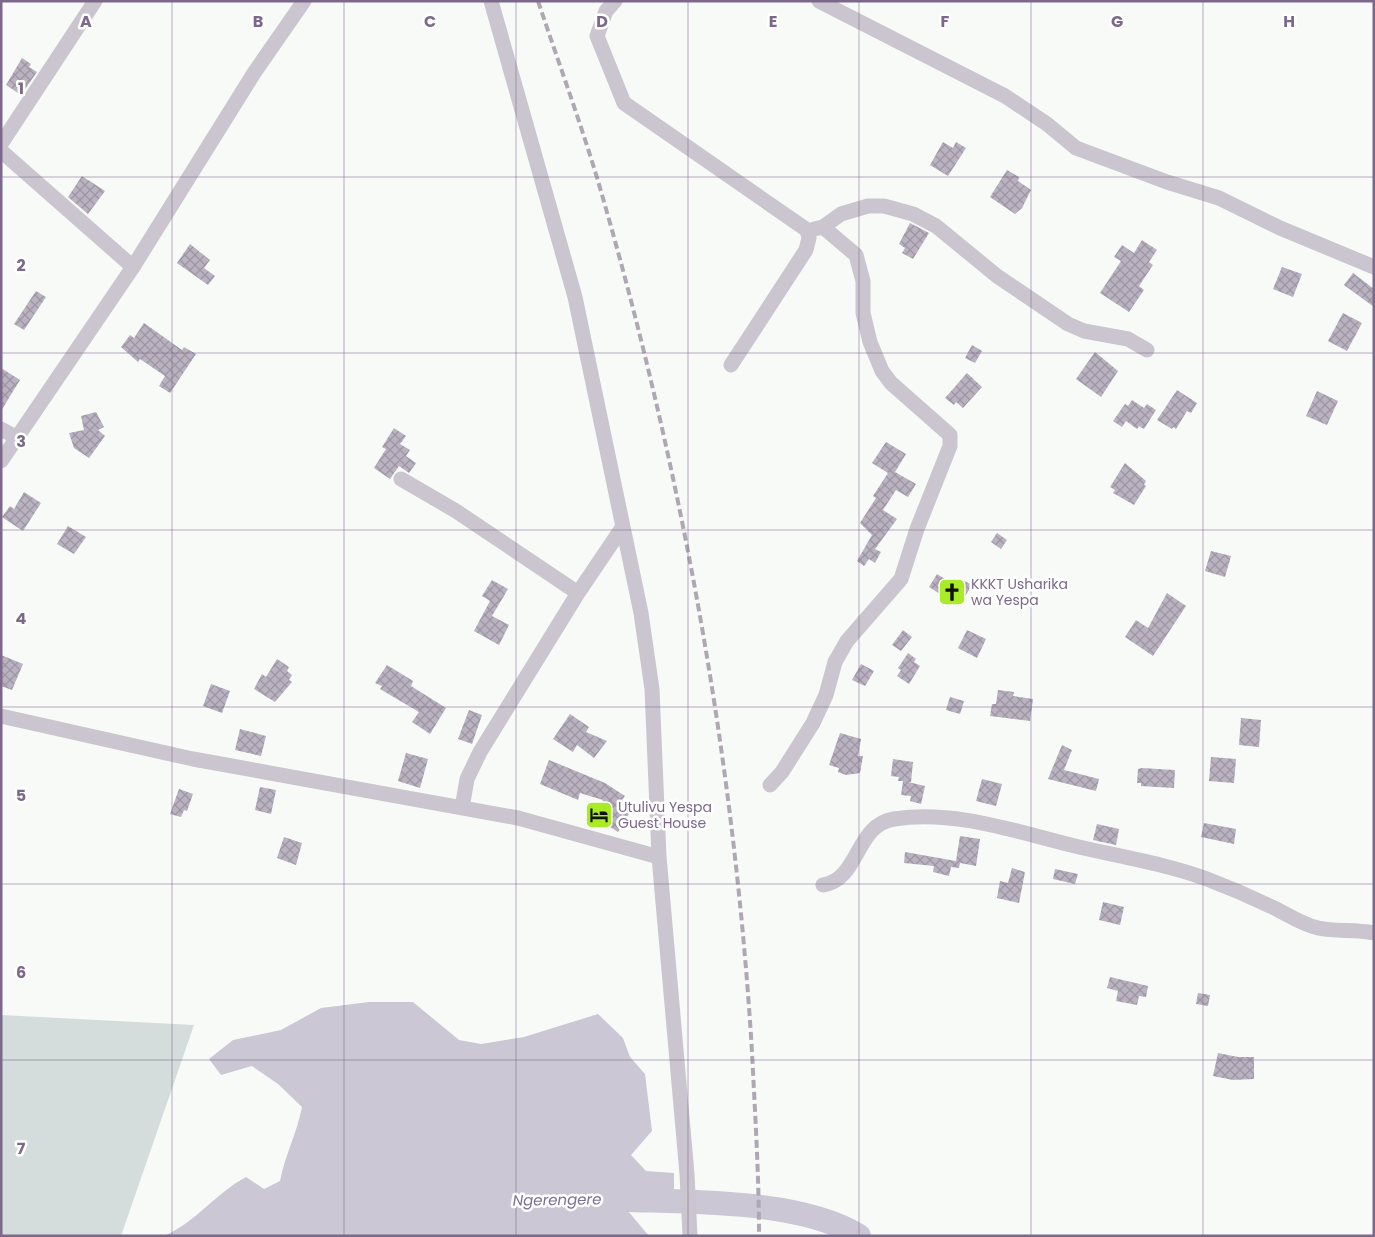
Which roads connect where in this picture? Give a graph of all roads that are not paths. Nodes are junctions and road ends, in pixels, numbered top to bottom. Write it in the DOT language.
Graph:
graph roads {
  1 [pos="95,1"];
  2 [pos="304,1"];
  3 [pos="491,1"];
  4 [pos="615,1"];
  5 [pos="819,1"];
  6 [pos="1,144"];
  7 [pos="1,151"];
  8 [pos="823,227"];
  9 [pos="807,230"];
  10 [pos="133,267"];
  11 [pos="1374,267"];
  12 [pos="1147,350"];
  13 [pos="731,365"];
  14 [pos="1,429"];
  15 [pos="16,438"];
  16 [pos="1,461"];
  17 [pos="401,479"];
  18 [pos="622,528"];
  19 [pos="578,593"];
  20 [pos="1,716"];
  21 [pos="770,786"];
  22 [pos="462,808"];
  23 [pos="659,857"];
  24 [pos="823,885"];
  25 [pos="1374,933"];
  26 [pos="689,1229"];
  1 -- 6 [label="street"];
  2 -- 10 [label="street"];
  3 -- 18 [label="street"];
  4 -- 9 [label="street"];
  5 -- 11 [label="street"];
  7 -- 10 [label="street"];
  8 -- 9 [label="street"];
  8 -- 12 [label="street"];
  8 -- 21 [label="street"];
  9 -- 13 [label="street"];
  10 -- 15 [label="street"];
  14 -- 15 [label="street"];
  15 -- 16 [label="street"];
  17 -- 19 [label="street"];
  18 -- 19 [label="street"];
  18 -- 23 [label="street"];
  19 -- 22 [label="street"];
  20 -- 22 [label="street"];
  22 -- 23 [label="street"];
  23 -- 26 [label="street"];
  24 -- 25 [label="street"];
}
